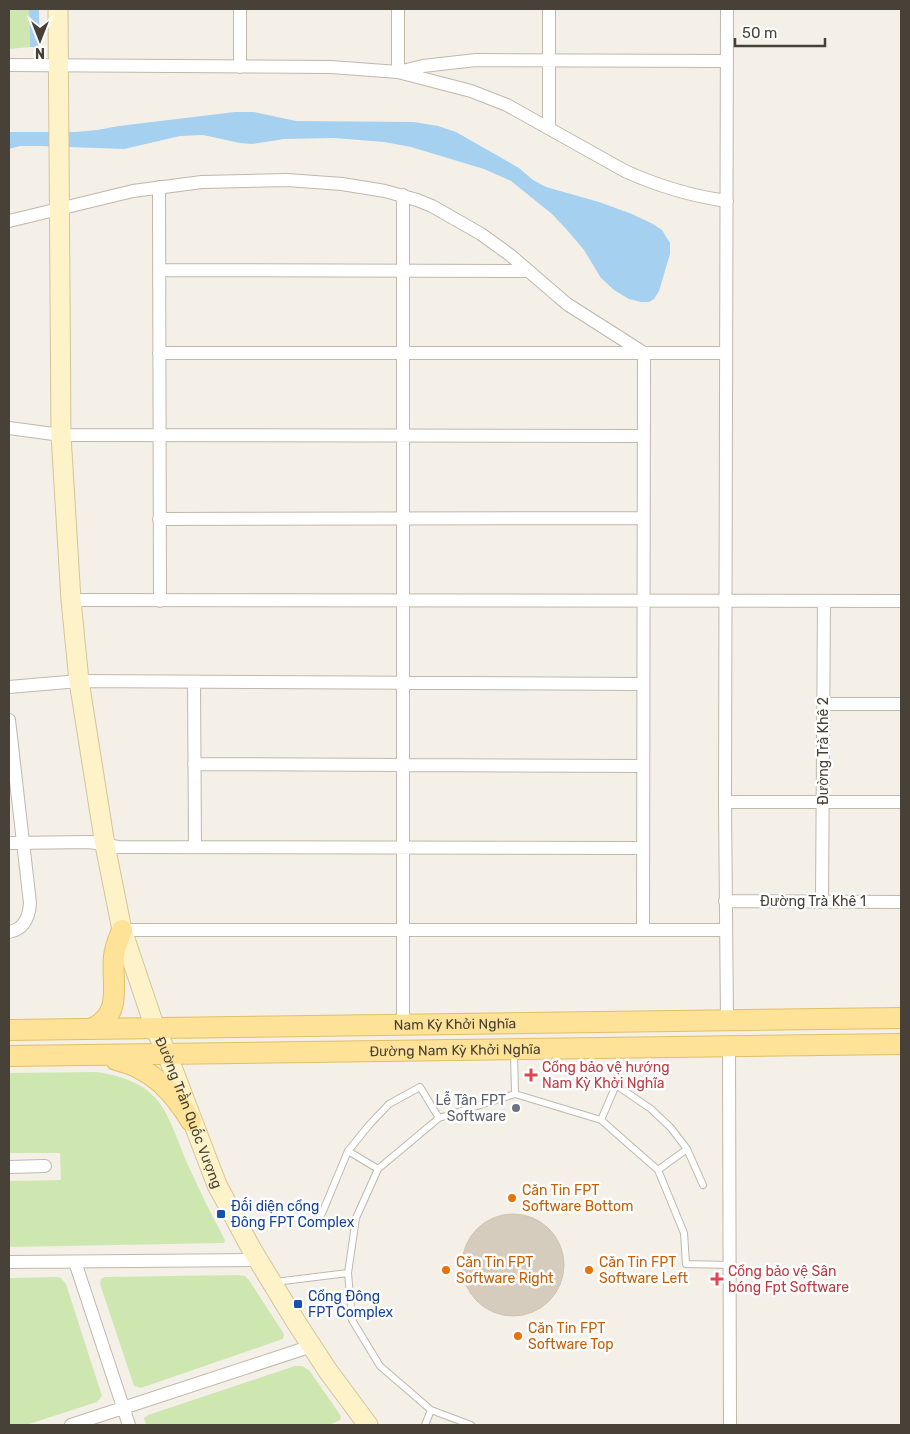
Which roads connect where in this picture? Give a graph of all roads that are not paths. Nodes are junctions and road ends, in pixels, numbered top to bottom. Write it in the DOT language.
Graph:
graph roads {
  1 [pos="58,9"];
  2 [pos="240,9"];
  3 [pos="398,9"];
  4 [pos="549,9"];
  5 [pos="727,9"];
  6 [pos="549,60"];
  7 [pos="727,61"];
  8 [pos="58,64"];
  9 [pos="9,65"];
  10 [pos="240,66"];
  11 [pos="398,72"];
  12 [pos="549,128"];
  13 [pos="158,187"];
  14 [pos="403,195"];
  15 [pos="727,201"];
  16 [pos="60,209"];
  17 [pos="9,221"];
  18 [pos="159,270"];
  19 [pos="403,271"];
  20 [pos="528,271"];
  21 [pos="159,353"];
  22 [pos="403,353"];
  23 [pos="644,353"];
  24 [pos="726,353"];
  25 [pos="9,428"];
  26 [pos="61,435"];
  27 [pos="158,435"];
  28 [pos="403,436"];
  29 [pos="643,436"];
  30 [pos="403,518"];
  31 [pos="643,518"];
  32 [pos="159,519"];
  33 [pos="71,600"];
  34 [pos="160,600"];
  35 [pos="403,601"];
  36 [pos="643,601"];
  37 [pos="726,601"];
  38 [pos="824,601"];
  39 [pos="901,601"];
  40 [pos="79,681"];
  41 [pos="194,682"];
  42 [pos="403,684"];
  43 [pos="643,684"];
  44 [pos="9,687"];
  45 [pos="823,704"];
  46 [pos="901,704"];
  47 [pos="9,720"];
  48 [pos="194,764"];
  49 [pos="403,765"];
  50 [pos="643,766"];
  51 [pos="12,781"];
  52 [pos="725,802"];
  53 [pos="823,802"];
  54 [pos="901,802"];
  55 [pos="9,843"];
  56 [pos="23,843"];
  57 [pos="105,845"];
  58 [pos="195,847"];
  59 [pos="403,848"];
  60 [pos="642,848"];
  61 [pos="725,901"];
  62 [pos="822,901"];
  63 [pos="901,902"];
  64 [pos="122,930"];
  65 [pos="402,930"];
  66 [pos="643,930"];
  67 [pos="726,930"];
  68 [pos="9,932"];
  69 [pos="901,1018"];
  70 [pos="727,1021"];
  71 [pos="403,1025"];
  72 [pos="155,1028"];
  73 [pos="91,1029"];
  74 [pos="9,1030"];
  75 [pos="901,1044"];
  76 [pos="729,1046"];
  77 [pos="514,1050"];
  78 [pos="167,1054"];
  79 [pos="95,1055"];
  80 [pos="9,1056"];
  81 [pos="515,1094"];
  82 [pos="439,1118"];
  83 [pos="601,1120"];
  84 [pos="191,1121"];
  85 [pos="687,1149"];
  86 [pos="348,1151"];
  87 [pos="45,1166"];
  88 [pos="9,1167"];
  89 [pos="378,1170"];
  90 [pos="658,1170"];
  91 [pos="703,1185"];
  92 [pos="318,1222"];
  93 [pos="257,1260"];
  94 [pos="9,1262"];
  95 [pos="75,1262"];
  96 [pos="730,1265"];
  97 [pos="348,1273"];
  98 [pos="271,1283"];
  99 [pos="312,1346"];
  100 [pos="123,1408"];
  101 [pos="431,1410"];
  102 [pos="71,1425"];
  103 [pos="129,1425"];
  104 [pos="368,1425"];
  105 [pos="424,1425"];
  106 [pos="471,1425"];
  107 [pos="730,1425"];
  1 -- 8 [label="street, Đường Trần Quốc Vượng"];
  2 -- 10 [label="street"];
  3 -- 11 [label="street"];
  4 -- 6 [label="street"];
  5 -- 7 [label="street"];
  6 -- 7 [label="street"];
  6 -- 11 [label="street"];
  6 -- 12 [label="street"];
  7 -- 15 [label="street"];
  8 -- 9 [label="street"];
  8 -- 10 [label="street"];
  8 -- 16 [label="street, Đường Trần Quốc Vượng"];
  10 -- 11 [label="street"];
  11 -- 12 [label="street"];
  12 -- 15 [label="street"];
  13 -- 14 [label="street"];
  13 -- 16 [label="street"];
  13 -- 18 [label="street"];
  14 -- 19 [label="street"];
  14 -- 20 [label="street"];
  15 -- 24 [label="street"];
  16 -- 17 [label="street"];
  16 -- 26 [label="street, Đường Trần Quốc Vượng"];
  18 -- 19 [label="street"];
  18 -- 21 [label="street"];
  19 -- 20 [label="street"];
  19 -- 22 [label="street"];
  20 -- 23 [label="street"];
  21 -- 22 [label="street"];
  21 -- 27 [label="street"];
  22 -- 23 [label="street"];
  22 -- 28 [label="street"];
  23 -- 24 [label="street"];
  23 -- 29 [label="street"];
  24 -- 37 [label="street"];
  25 -- 26 [label="street"];
  26 -- 27 [label="street"];
  26 -- 33 [label="street, Đường Trần Quốc Vượng"];
  27 -- 28 [label="street"];
  27 -- 32 [label="street"];
  28 -- 29 [label="street"];
  28 -- 30 [label="street"];
  29 -- 31 [label="street"];
  30 -- 31 [label="street"];
  30 -- 32 [label="street"];
  30 -- 35 [label="street"];
  31 -- 36 [label="street"];
  32 -- 34 [label="street"];
  33 -- 34 [label="street"];
  33 -- 40 [label="street, Đường Trần Quốc Vượng"];
  34 -- 35 [label="street"];
  35 -- 36 [label="street"];
  35 -- 42 [label="street"];
  36 -- 37 [label="street"];
  36 -- 43 [label="street"];
  37 -- 38 [label="street"];
  37 -- 52 [label="street"];
  38 -- 39 [label="street"];
  38 -- 45 [label="street, Đường Trà Khê 2"];
  40 -- 41 [label="street"];
  40 -- 44 [label="street"];
  40 -- 57 [label="street, Đường Trần Quốc Vượng"];
  41 -- 42 [label="street"];
  41 -- 48 [label="street"];
  42 -- 43 [label="street"];
  42 -- 49 [label="street"];
  43 -- 50 [label="street"];
  45 -- 46 [label="street"];
  45 -- 53 [label="street, Đường Trà Khê 2"];
  47 -- 51 [label="street"];
  48 -- 49 [label="street"];
  48 -- 58 [label="street"];
  49 -- 50 [label="street"];
  49 -- 59 [label="street"];
  50 -- 60 [label="street"];
  51 -- 56 [label="street"];
  52 -- 53 [label="street"];
  52 -- 61 [label="street"];
  53 -- 54 [label="street"];
  53 -- 62 [label="street, Đường Trà Khê 2"];
  55 -- 56 [label="street"];
  56 -- 57 [label="street"];
  56 -- 68 [label="street"];
  57 -- 58 [label="street"];
  57 -- 64 [label="street, Đường Trần Quốc Vượng"];
  58 -- 59 [label="street"];
  59 -- 60 [label="street"];
  59 -- 65 [label="street"];
  60 -- 66 [label="street"];
  61 -- 62 [label="street, Đường Trà Khê 1"];
  61 -- 67 [label="street"];
  62 -- 63 [label="street, Đường Trà Khê 1"];
  64 -- 65 [label="street"];
  64 -- 72 [label="street, Đường Trần Quốc Vượng"];
  64 -- 73 [label="main road"];
  65 -- 66 [label="street"];
  65 -- 71 [label="street"];
  66 -- 67 [label="street"];
  67 -- 70 [label="street"];
  69 -- 70 [label="main road, Nam Kỳ Khởi Nghĩa"];
  70 -- 71 [label="main road, Nam Kỳ Khởi Nghĩa"];
  71 -- 72 [label="main road, Nam Kỳ Khởi Nghĩa"];
  72 -- 73 [label="main road, Nam Kỳ Khởi Nghĩa"];
  72 -- 78 [label="street, Đường Trần Quốc Vượng"];
  73 -- 74 [label="main road, Nam Kỳ Khởi Nghĩa"];
  75 -- 76 [label="main road, Đường Nam Kỳ Khởi Nghĩa"];
  76 -- 77 [label="main road, Đường Nam Kỳ Khởi Nghĩa"];
  76 -- 96 [label="street"];
  77 -- 78 [label="main road, Đường Nam Kỳ Khởi Nghĩa"];
  77 -- 81 [label="lane"];
  78 -- 79 [label="main road, Đường Nam Kỳ Khởi Nghĩa"];
  78 -- 84 [label="street, Đường Trần Quốc Vượng"];
  79 -- 80 [label="main road, Đường Nam Kỳ Khởi Nghĩa"];
  79 -- 84 [label="main road"];
  81 -- 82 [label="lane"];
  81 -- 83 [label="lane"];
  82 -- 86 [label="lane"];
  82 -- 89 [label="lane"];
  83 -- 85 [label="lane"];
  83 -- 90 [label="lane"];
  84 -- 93 [label="street, Đường Trần Quốc Vượng"];
  85 -- 90 [label="lane"];
  85 -- 91 [label="lane"];
  86 -- 89 [label="lane"];
  86 -- 92 [label="lane"];
  87 -- 88 [label="street"];
  89 -- 97 [label="lane"];
  90 -- 96 [label="lane"];
  93 -- 95 [label="street"];
  93 -- 98 [label="street, Đường Trần Quốc Vượng"];
  94 -- 95 [label="street"];
  95 -- 100 [label="street"];
  96 -- 107 [label="street"];
  97 -- 98 [label="lane"];
  97 -- 101 [label="lane"];
  98 -- 99 [label="street, Đường Trần Quốc Vượng"];
  99 -- 100 [label="street"];
  99 -- 104 [label="street, Đường Trần Quốc Vượng"];
  100 -- 102 [label="street"];
  100 -- 103 [label="street"];
  101 -- 105 [label="lane"];
  101 -- 106 [label="lane"];
}
